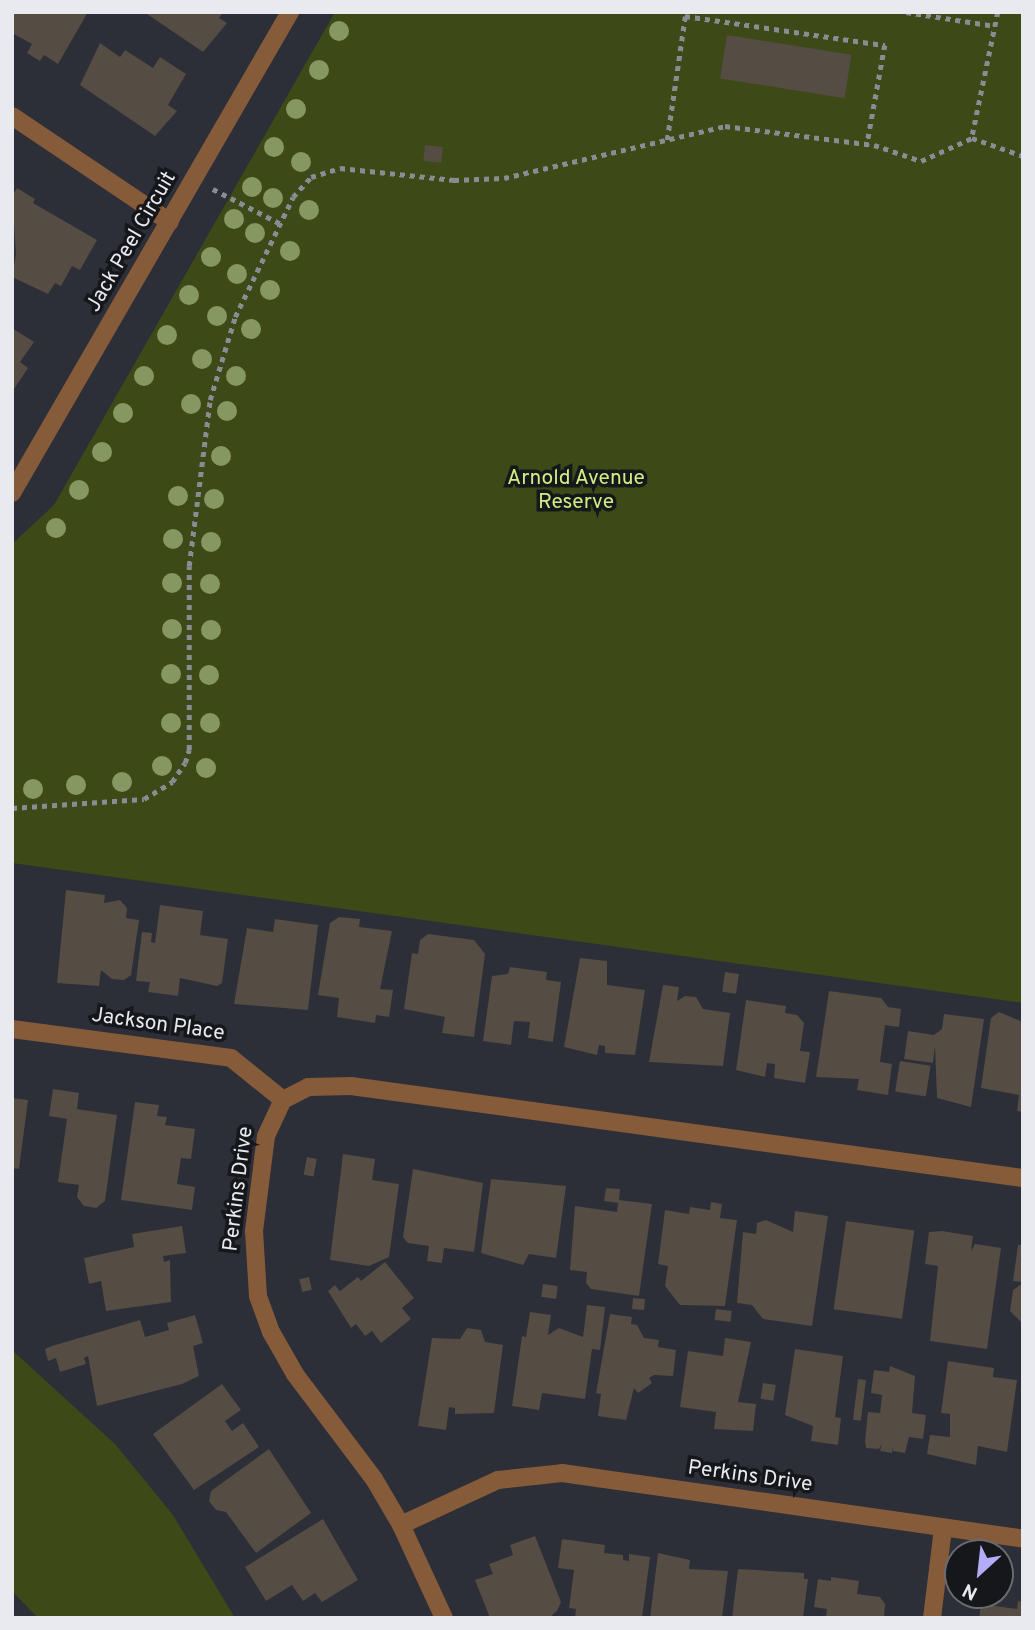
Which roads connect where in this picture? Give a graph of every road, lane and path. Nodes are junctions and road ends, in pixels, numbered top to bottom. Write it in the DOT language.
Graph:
graph roads {
  1 [pos="290,12"];
  2 [pos="905,12"];
  3 [pos="998,12"];
  4 [pos="685,14"];
  5 [pos="995,26"];
  6 [pos="12,116"];
  7 [pos="972,138"];
  8 [pos="667,140"];
  9 [pos="867,145"];
  10 [pos="1023,156"];
  11 [pos="209,187"];
  12 [pos="170,222"];
  13 [pos="281,224"];
  14 [pos="12,493"];
  15 [pos="12,808"];
  16 [pos="12,1029"];
  17 [pos="282,1100"];
  18 [pos="1023,1178"];
  19 [pos="401,1525"];
  20 [pos="943,1528"];
  21 [pos="1023,1539"];
  22 [pos="444,1618"];
  23 [pos="932,1618"];
  1 -- 12 [label="street, Jack Peel Circuit"];
  2 -- 5 [label="path"];
  3 -- 5 [label="path"];
  4 -- 8 [label="path"];
  4 -- 9 [label="path"];
  5 -- 7 [label="path"];
  6 -- 12 [label="street"];
  7 -- 9 [label="path"];
  7 -- 10 [label="path"];
  8 -- 9 [label="path"];
  8 -- 13 [label="path"];
  11 -- 13 [label="path"];
  12 -- 14 [label="street, Jack Peel Circuit"];
  13 -- 15 [label="path"];
  16 -- 17 [label="street, Jackson Place"];
  17 -- 18 [label="street"];
  17 -- 19 [label="street, Perkins Drive"];
  19 -- 20 [label="street, Perkins Drive"];
  19 -- 22 [label="street"];
  20 -- 21 [label="street, Perkins Drive"];
  20 -- 23 [label="street"];
}
